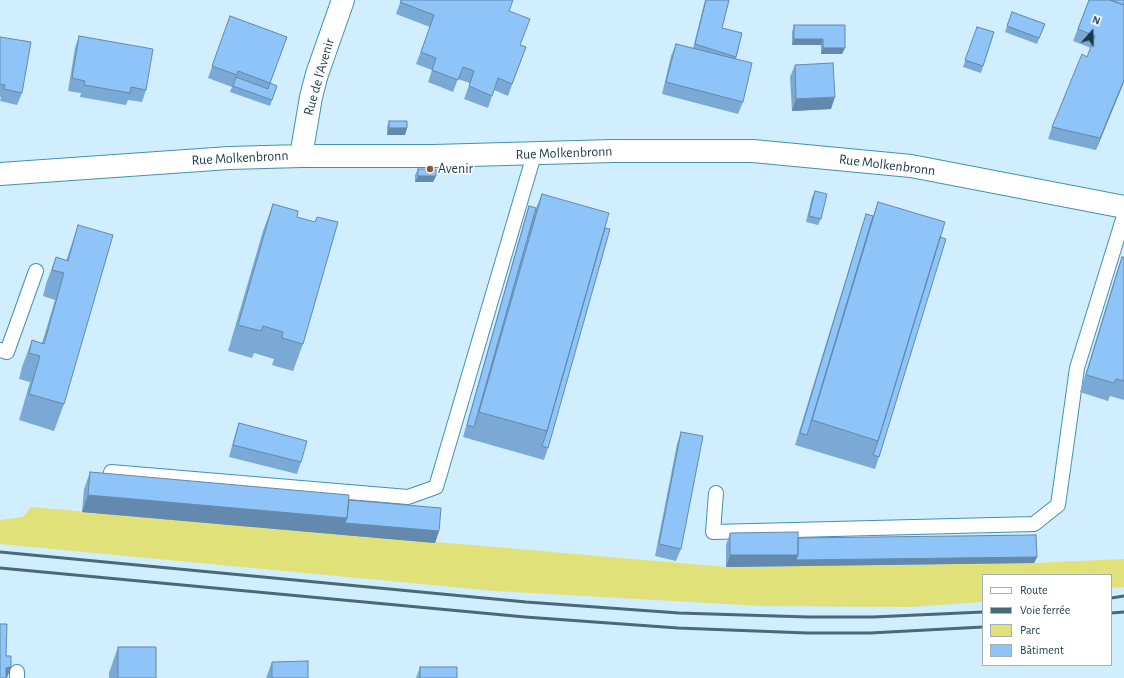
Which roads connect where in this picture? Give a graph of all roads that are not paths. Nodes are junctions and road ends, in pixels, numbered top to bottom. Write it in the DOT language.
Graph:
graph roads {
  1 [pos="343,0"];
  2 [pos="534,155"];
  3 [pos="302,156"];
  4 [pos="0,174"];
  5 [pos="1124,207"];
  6 [pos="1124,216"];
  7 [pos="36,271"];
  8 [pos="0,350"];
  9 [pos="111,472"];
  10 [pos="716,493"];
  1 -- 3 [label="street, Rue de l'Avenir"];
  2 -- 3 [label="street, Rue Molkenbronn"];
  2 -- 5 [label="street, Rue Molkenbronn"];
  2 -- 9 [label="lane"];
  3 -- 4 [label="street, Rue Molkenbronn"];
  6 -- 10 [label="lane"];
  7 -- 8 [label="lane"];
}
